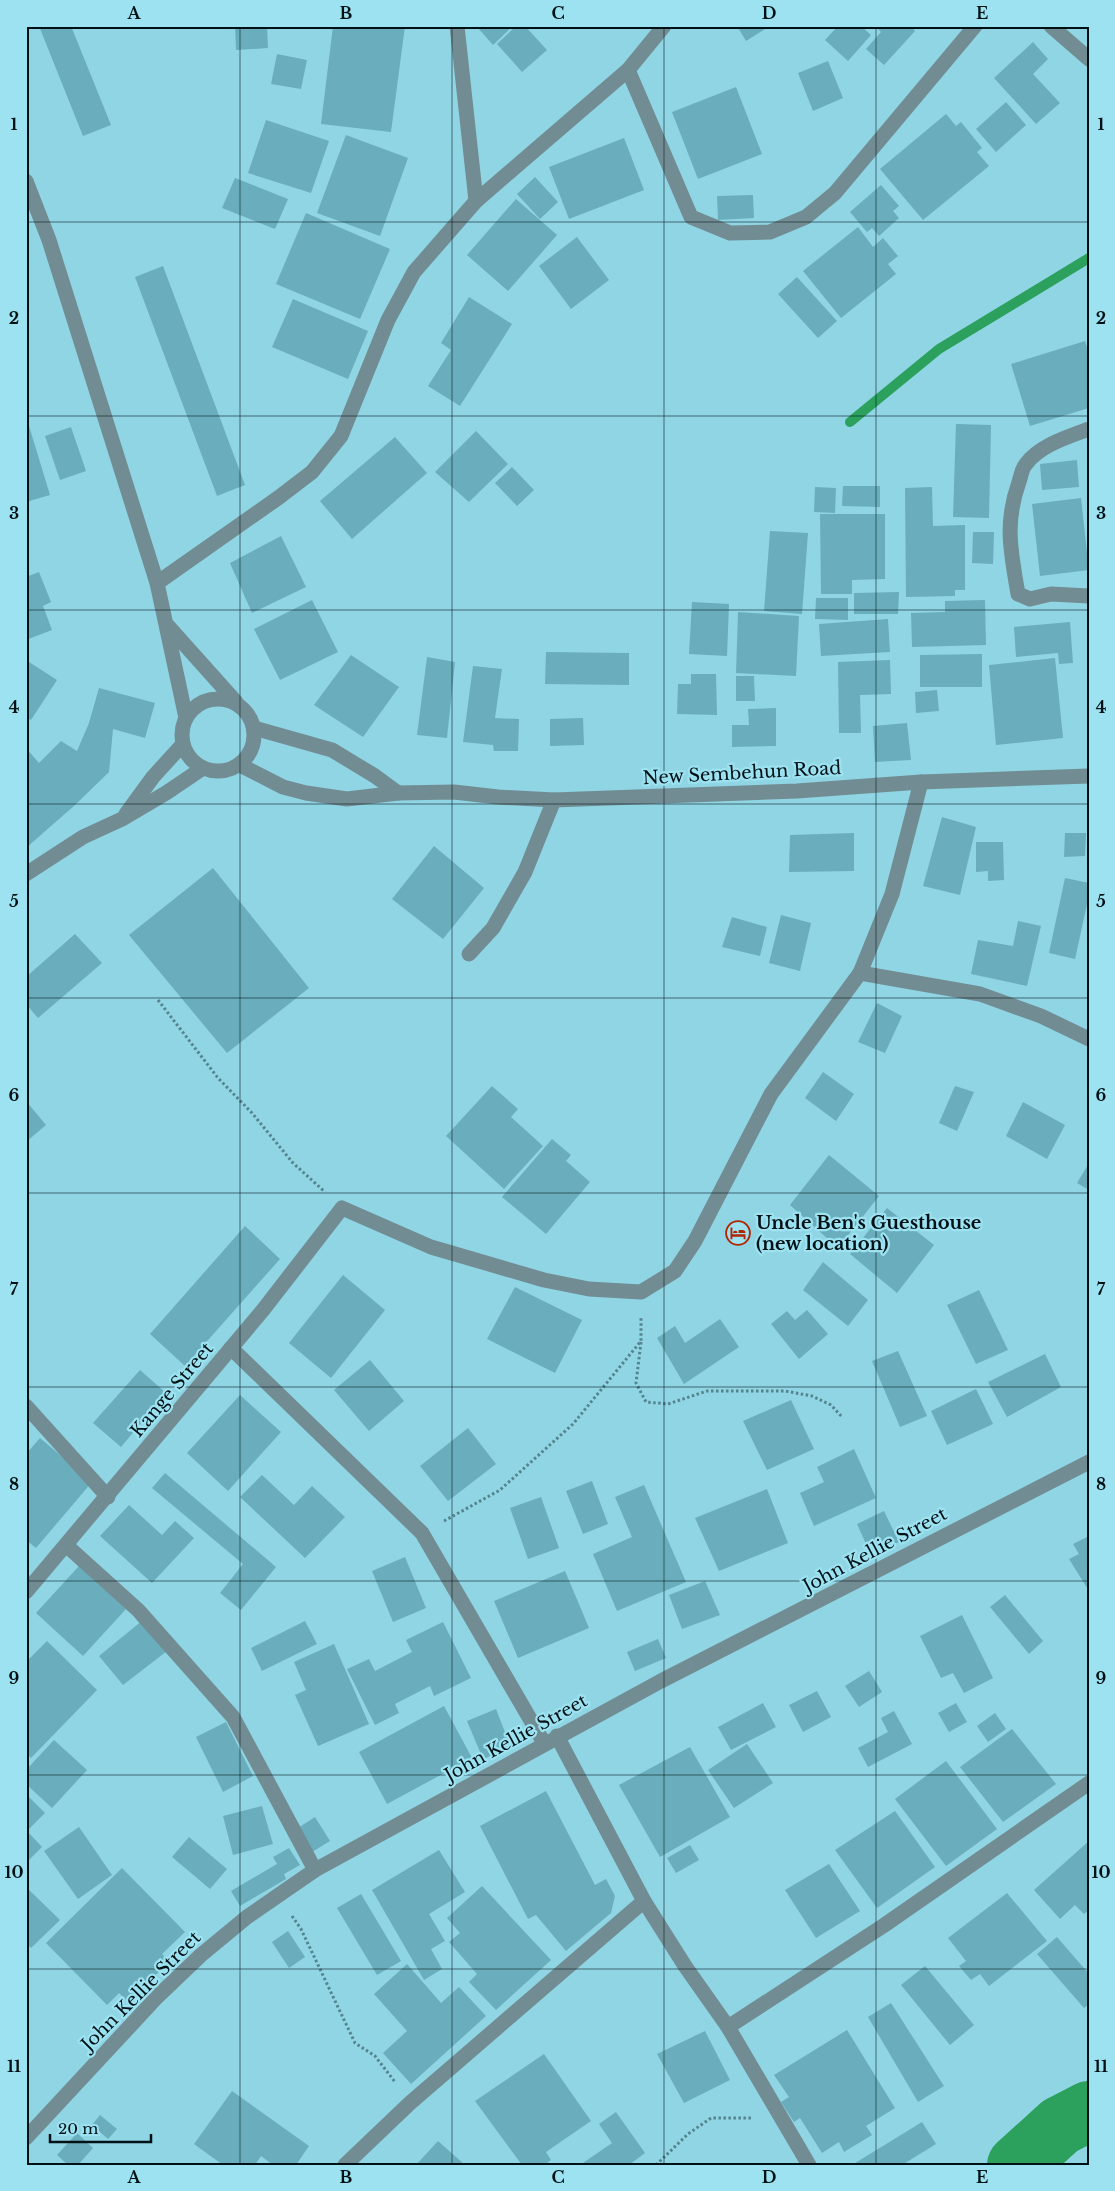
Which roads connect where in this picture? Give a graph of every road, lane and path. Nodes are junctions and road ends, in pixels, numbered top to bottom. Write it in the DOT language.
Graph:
graph roads {
  1 [pos="457,26"];
  2 [pos="664,26"];
  3 [pos="975,26"];
  4 [pos="1051,26"];
  5 [pos="1089,59"];
  6 [pos="628,70"];
  7 [pos="26,181"];
  8 [pos="476,201"];
  9 [pos="1089,429"];
  10 [pos="157,583"];
  11 [pos="1089,596"];
  12 [pos="167,625"];
  13 [pos="237,704"];
  14 [pos="186,718"];
  15 [pos="254,728"];
  16 [pos="183,744"];
  17 [pos="240,764"];
  18 [pos="203,768"];
  19 [pos="1089,776"];
  20 [pos="922,782"];
  21 [pos="398,793"];
  22 [pos="554,800"];
  23 [pos="122,819"];
  24 [pos="26,874"];
  25 [pos="469,954"];
  26 [pos="860,973"];
  27 [pos="158,1000"];
  28 [pos="1089,1039"];
  29 [pos="342,1208"];
  30 [pos="641,1292"];
  31 [pos="641,1341"];
  32 [pos="231,1348"];
  33 [pos="26,1406"];
  34 [pos="842,1418"];
  35 [pos="1089,1462"];
  36 [pos="108,1497"];
  37 [pos="422,1533"];
  38 [pos="66,1546"];
  39 [pos="26,1592"];
  40 [pos="551,1739"];
  41 [pos="1089,1784"];
  42 [pos="314,1870"];
  43 [pos="278,1895"];
  44 [pos="644,1901"];
  45 [pos="728,2027"];
  46 [pos="410,2103"];
  47 [pos="774,2107"];
  48 [pos="26,2138"];
  49 [pos="346,2165"];
  50 [pos="656,2165"];
  51 [pos="809,2165"];
  1 -- 8 [label="street"];
  2 -- 6 [label="street"];
  3 -- 6 [label="street"];
  4 -- 5 [label="street"];
  6 -- 8 [label="street"];
  7 -- 10 [label="street"];
  8 -- 10 [label="street"];
  9 -- 11 [label="street"];
  10 -- 12 [label="street"];
  12 -- 13 [label="street"];
  12 -- 14 [label="street"];
  13 -- 14 [label="street"];
  13 -- 15 [label="street"];
  14 -- 16 [label="street"];
  15 -- 17 [label="street"];
  15 -- 21 [label="street"];
  16 -- 18 [label="street"];
  16 -- 23 [label="street"];
  17 -- 18 [label="street"];
  17 -- 21 [label="street, New Sembehun Road"];
  18 -- 23 [label="street"];
  19 -- 20 [label="street, New Sembehun Road"];
  20 -- 22 [label="street, New Sembehun Road"];
  20 -- 26 [label="street"];
  21 -- 22 [label="street, New Sembehun Road"];
  22 -- 25 [label="street"];
  23 -- 24 [label="street"];
  26 -- 28 [label="street"];
  26 -- 30 [label="street"];
  27 -- 29 [label="path"];
  29 -- 30 [label="street"];
  29 -- 32 [label="street, Kange Street"];
  30 -- 31 [label="path"];
  31 -- 34 [label="path"];
  31 -- 37 [label="path"];
  32 -- 36 [label="street, Kange Street"];
  32 -- 37 [label="street"];
  33 -- 36 [label="street"];
  35 -- 40 [label="street, John Kellie Street"];
  36 -- 38 [label="street, Kange Street"];
  37 -- 40 [label="street"];
  38 -- 39 [label="street, Kange Street"];
  38 -- 42 [label="street"];
  40 -- 42 [label="street, John Kellie Street"];
  40 -- 44 [label="street"];
  41 -- 45 [label="street"];
  42 -- 43 [label="street, John Kellie Street"];
  43 -- 46 [label="path"];
  43 -- 48 [label="street, John Kellie Street"];
  44 -- 45 [label="street"];
  44 -- 46 [label="street"];
  45 -- 47 [label="street"];
  46 -- 49 [label="street"];
  47 -- 50 [label="path"];
  47 -- 51 [label="street"];
}
